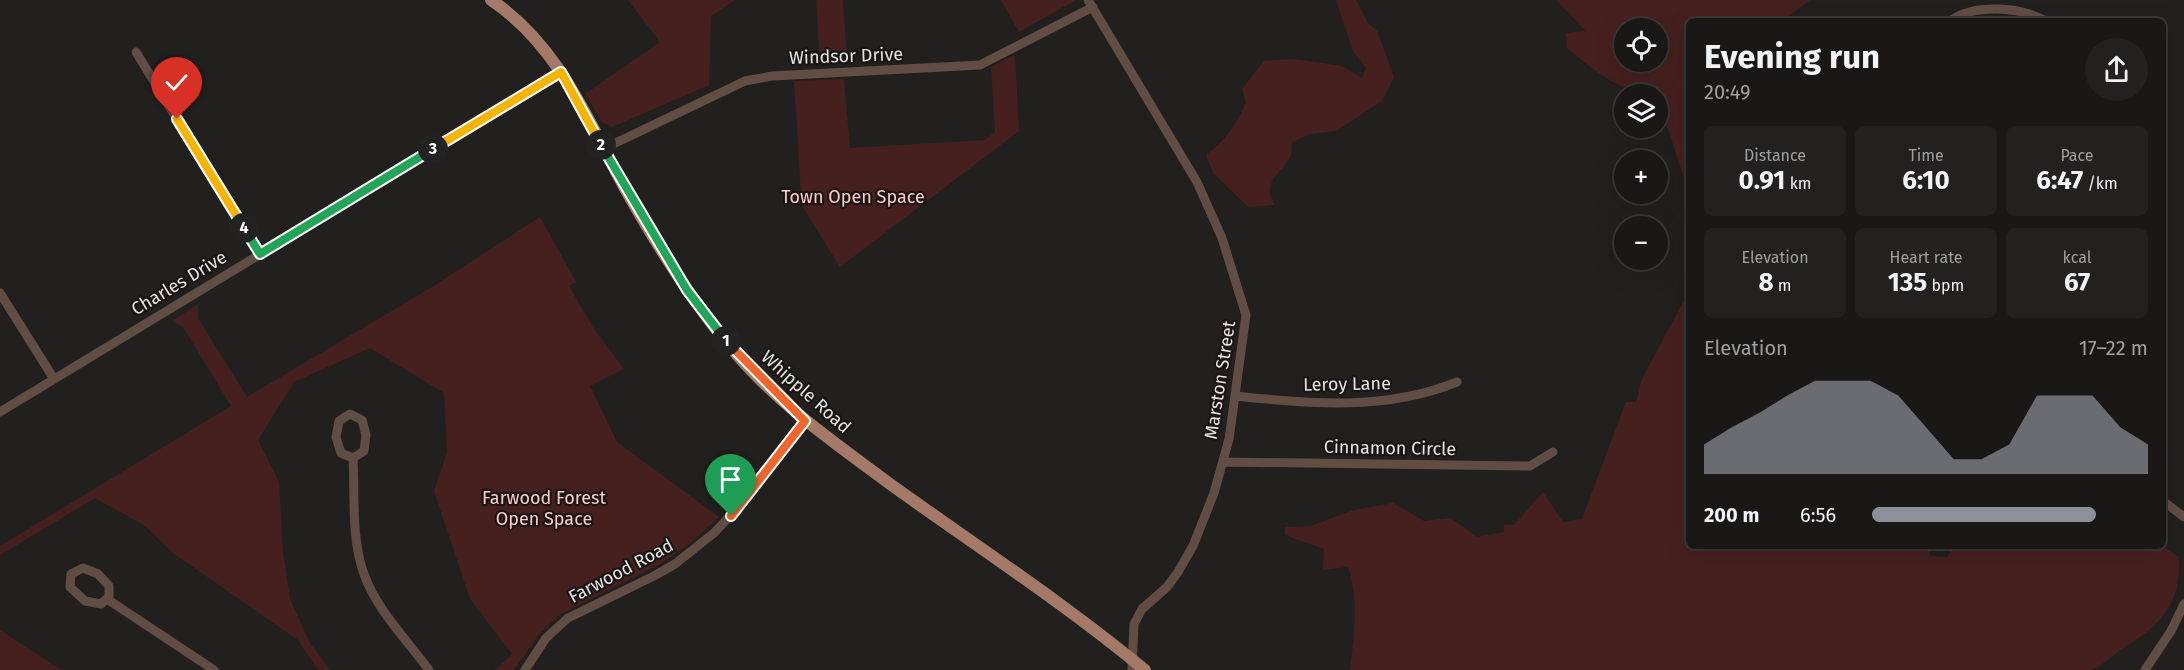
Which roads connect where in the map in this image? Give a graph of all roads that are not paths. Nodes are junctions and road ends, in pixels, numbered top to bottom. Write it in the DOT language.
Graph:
graph roads {
  1 [pos="491,0"];
  2 [pos="1090,4"];
  3 [pos="1956,18"];
  4 [pos="2037,18"];
  5 [pos="136,52"];
  6 [pos="561,72"];
  7 [pos="603,148"];
  8 [pos="260,254"];
  9 [pos="0,293"];
  10 [pos="54,379"];
  11 [pos="1457,382"];
  12 [pos="1235,396"];
  13 [pos="0,412"];
  14 [pos="805,421"];
  15 [pos="1553,452"];
  16 [pos="353,458"];
  17 [pos="1223,462"];
  18 [pos="2166,503"];
  19 [pos="2184,517"];
  20 [pos="107,599"];
  21 [pos="2184,604"];
  22 [pos="1132,665"];
  23 [pos="214,670"];
  24 [pos="429,670"];
  25 [pos="525,670"];
  26 [pos="1145,670"];
  27 [pos="2145,670"];
  1 -- 6 [label="main road, Whipple Road"];
  2 -- 7 [label="street, Windsor Drive"];
  2 -- 12 [label="street, Marston Street"];
  3 -- 4 [label="street"];
  5 -- 8 [label="street"];
  6 -- 7 [label="main road, Whipple Road"];
  6 -- 8 [label="street, Charles Drive"];
  7 -- 14 [label="main road, Whipple Road"];
  8 -- 10 [label="street, Charles Drive"];
  9 -- 10 [label="street"];
  10 -- 13 [label="street, Charles Drive"];
  11 -- 12 [label="street, Leroy Lane"];
  12 -- 17 [label="street, Marston Street"];
  14 -- 22 [label="main road, Whipple Road"];
  14 -- 25 [label="street, Farwood Road"];
  15 -- 17 [label="street, Cinnamon Circle"];
  16 -- 16 [label="street"];
  16 -- 24 [label="street"];
  17 -- 22 [label="street, Marston Street"];
  18 -- 19 [label="street"];
  20 -- 20 [label="street"];
  20 -- 23 [label="street"];
  21 -- 27 [label="street"];
  22 -- 26 [label="main road, Whipple Road"];
}
